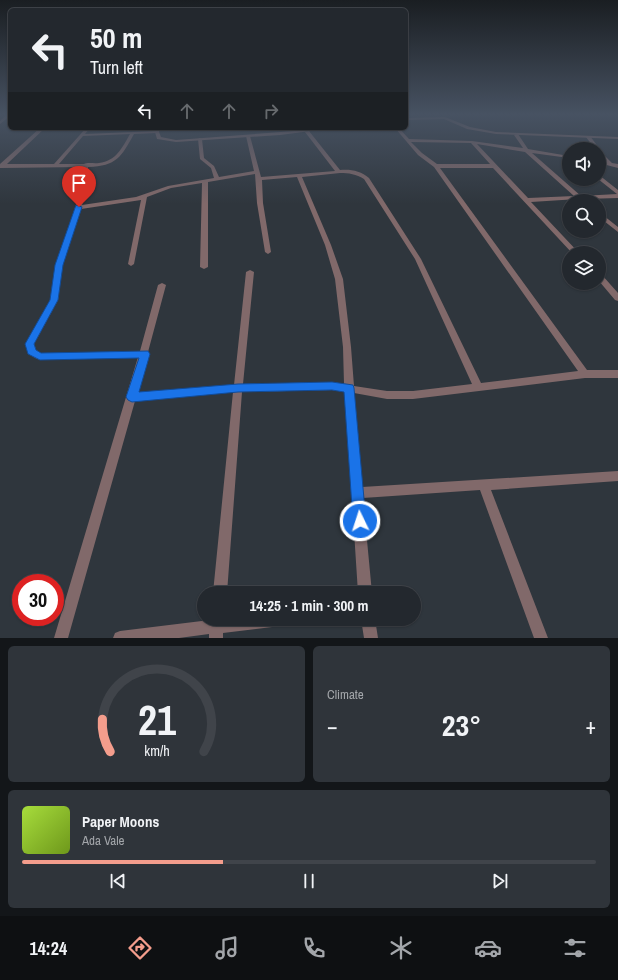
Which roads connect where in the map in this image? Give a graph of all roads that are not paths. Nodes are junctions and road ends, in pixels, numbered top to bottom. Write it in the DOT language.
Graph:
graph roads {
  1 [pos="26,144"];
  2 [pos="74,144"];
  3 [pos="125,144"];
  4 [pos="200,144"];
  5 [pos="250,144"];
  6 [pos="317,144"];
  7 [pos="411,144"];
  8 [pos="474,144"];
  9 [pos="484,144"];
  10 [pos="522,144"];
  11 [pos="526,150"];
  12 [pos="559,155"];
  13 [pos="562,156"];
  14 [pos="562,157"];
  15 [pos="606,159"];
  16 [pos="606,163"];
  17 [pos="56,164"];
  18 [pos="86,164"];
  19 [pos="610,164"];
  20 [pos="2,166"];
  21 [pos="436,166"];
  22 [pos="494,166"];
  23 [pos="618,166"];
  24 [pos="257,172"];
  25 [pos="340,172"];
  26 [pos="299,176"];
  27 [pos="217,178"];
  28 [pos="258,179"];
  29 [pos="205,180"];
  30 [pos="606,183"];
  31 [pos="575,194"];
  32 [pos="618,194"];
  33 [pos="606,196"];
  34 [pos="144,197"];
  35 [pos="562,199"];
  36 [pos="526,200"];
  37 [pos="79,207"];
  38 [pos="606,220"];
  39 [pos="618,230"];
  40 [pos="569,246"];
  41 [pos="268,252"];
  42 [pos="131,264"];
  43 [pos="204,267"];
  44 [pos="250,272"];
  45 [pos="162,285"];
  46 [pos="606,285"];
  47 [pos="618,298"];
  48 [pos="145,354"];
  49 [pos="585,374"];
  50 [pos="618,374"];
  51 [pos="478,387"];
  52 [pos="238,388"];
  53 [pos="349,388"];
  54 [pos="132,397"];
  55 [pos="618,476"];
  56 [pos="483,484"];
  57 [pos="357,493"];
  58 [pos="221,586"];
  59 [pos="364,586"];
  60 [pos="231,626"];
  61 [pos="369,626"];
  62 [pos="217,628"];
  63 [pos="61,638"];
  64 [pos="120,638"];
  65 [pos="371,638"];
  66 [pos="541,638"];
  1 -- 20 [label="street"];
  2 -- 17 [label="street"];
  3 -- 18 [label="street"];
  4 -- 27 [label="street"];
  5 -- 24 [label="street"];
  6 -- 25 [label="street"];
  7 -- 21 [label="street"];
  8 -- 22 [label="street"];
  9 -- 11 [label="street"];
  10 -- 11 [label="street"];
  11 -- 12 [label="street"];
  11 -- 31 [label="street"];
  12 -- 13 [label="street"];
  12 -- 14 [label="street"];
  15 -- 19 [label="street"];
  16 -- 19 [label="street"];
  17 -- 18 [label="street"];
  17 -- 20 [label="street"];
  18 -- 37 [label="street"];
  19 -- 23 [label="street"];
  21 -- 22 [label="street"];
  21 -- 49 [label="street"];
  22 -- 36 [label="street"];
  24 -- 27 [label="street"];
  24 -- 28 [label="street"];
  25 -- 26 [label="street"];
  25 -- 51 [label="street"];
  26 -- 28 [label="street"];
  26 -- 53 [label="street"];
  27 -- 29 [label="street"];
  28 -- 41 [label="street"];
  29 -- 34 [label="street"];
  29 -- 43 [label="street"];
  30 -- 32 [label="street"];
  32 -- 33 [label="street"];
  34 -- 37 [label="street"];
  34 -- 42 [label="street"];
  35 -- 36 [label="street"];
  36 -- 40 [label="street"];
  37 -- 48 [label="street"];
  38 -- 39 [label="street"];
  44 -- 52 [label="street"];
  45 -- 48 [label="street"];
  46 -- 47 [label="street"];
  48 -- 54 [label="street"];
  49 -- 50 [label="street"];
  49 -- 51 [label="street"];
  51 -- 53 [label="street"];
  52 -- 53 [label="street"];
  52 -- 54 [label="street"];
  52 -- 58 [label="street"];
  53 -- 57 [label="street"];
  54 -- 63 [label="street"];
  55 -- 56 [label="street"];
  56 -- 57 [label="street"];
  56 -- 66 [label="street"];
  57 -- 59 [label="street"];
  60 -- 62 [label="street"];
  61 -- 65 [label="street"];
  62 -- 64 [label="street"];
}
